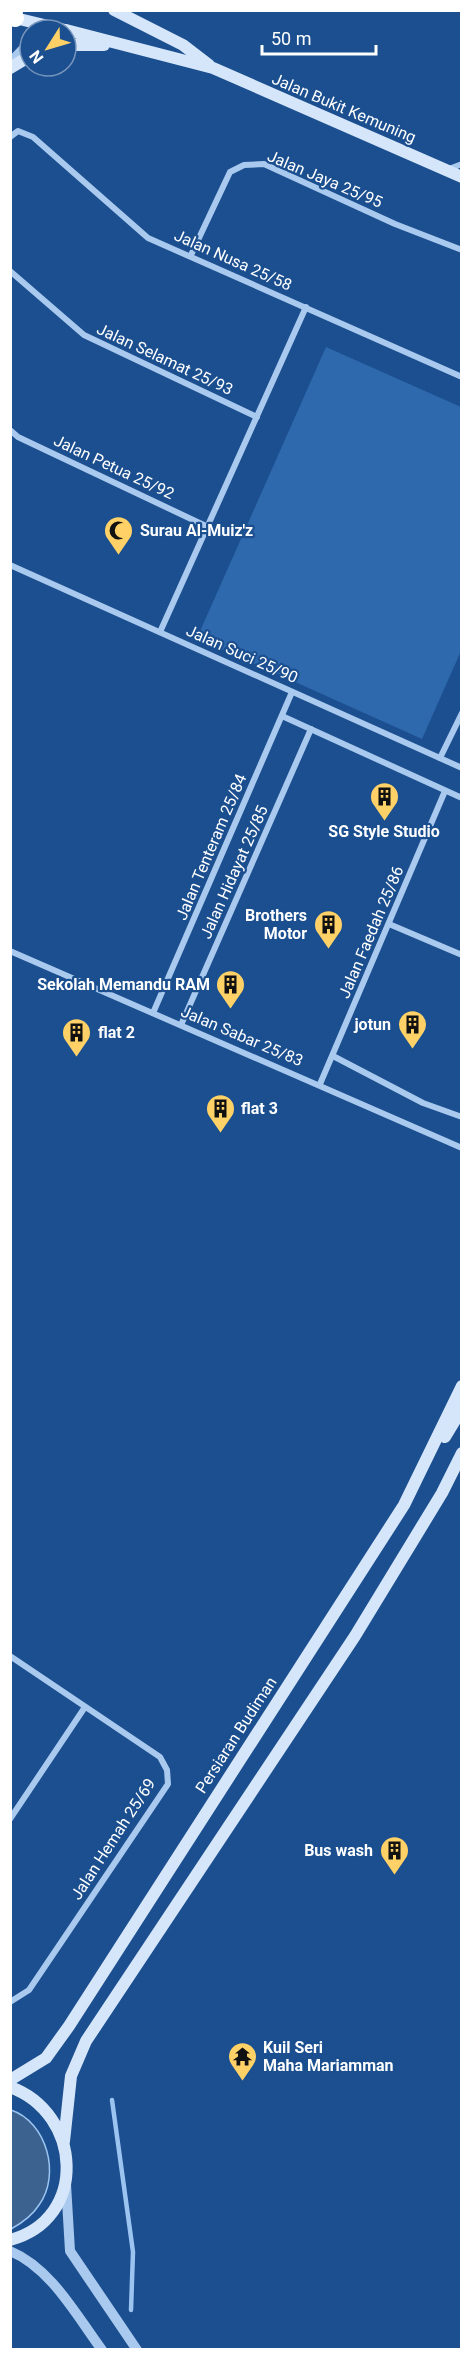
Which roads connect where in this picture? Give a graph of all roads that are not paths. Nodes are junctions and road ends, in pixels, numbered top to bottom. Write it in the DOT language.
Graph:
graph roads {
  1 [pos="116,11"];
  2 [pos="78,33"];
  3 [pos="78,45"];
  4 [pos="129,45"];
  5 [pos="213,68"];
  6 [pos="10,137"];
  7 [pos="462,164"];
  8 [pos="446,170"];
  9 [pos="462,177"];
  10 [pos="462,250"];
  11 [pos="191,255"];
  12 [pos="10,271"];
  13 [pos="306,307"];
  14 [pos="462,377"];
  15 [pos="257,417"];
  16 [pos="10,430"];
  17 [pos="208,527"];
  18 [pos="10,566"];
  19 [pos="160,633"];
  20 [pos="292,692"];
  21 [pos="462,713"];
  22 [pos="282,716"];
  23 [pos="311,729"];
  24 [pos="441,759"];
  25 [pos="462,768"];
  26 [pos="445,791"];
  27 [pos="462,798"];
  28 [pos="389,924"];
  29 [pos="10,951"];
  30 [pos="462,955"];
  31 [pos="153,1013"];
  32 [pos="181,1025"];
  33 [pos="333,1056"];
  34 [pos="320,1084"];
  35 [pos="462,1117"];
  36 [pos="462,1148"];
  37 [pos="462,1386"];
  38 [pos="462,1409"];
  39 [pos="462,1453"];
  40 [pos="404,1505"];
  41 [pos="10,1656"];
  42 [pos="85,1707"];
  43 [pos="10,1819"];
  44 [pos="10,2002"];
  45 [pos="10,2080"];
  46 [pos="10,2087"];
  47 [pos="64,2140"];
  48 [pos="66,2180"];
  49 [pos="10,2240"];
  50 [pos="10,2251"];
  51 [pos="102,2349"];
  52 [pos="136,2349"];
  1 -- 5 [label="main road, Jalan Bukit Kemuning"];
  2 -- 4 [label="main road, Jalan Bukit Kemuning"];
  3 -- 4 [label="main road"];
  4 -- 5 [label="main road, Jalan Bukit Kemuning"];
  5 -- 8 [label="main road, Jalan Bukit Kemuning"];
  6 -- 11 [label="street, Jalan Nusa 25/58"];
  7 -- 8 [label="street"];
  8 -- 9 [label="main road, Jalan Bukit Kemuning"];
  10 -- 11 [label="street, Jalan Jaya 25/95"];
  11 -- 13 [label="street, Jalan Nusa 25/58"];
  12 -- 15 [label="street, Jalan Selamat 25/93"];
  13 -- 14 [label="street, Jalan Nusa 25/58"];
  13 -- 15 [label="street"];
  15 -- 17 [label="street"];
  16 -- 17 [label="street, Jalan Petua 25/92"];
  17 -- 19 [label="street"];
  18 -- 19 [label="street, Jalan Suci 25/90"];
  19 -- 20 [label="street, Jalan Suci 25/90"];
  20 -- 22 [label="street, Jalan Tenteram 25/84"];
  20 -- 24 [label="street, Jalan Suci 25/90"];
  21 -- 24 [label="street"];
  22 -- 23 [label="street"];
  22 -- 31 [label="street, Jalan Tenteram 25/84"];
  23 -- 26 [label="street"];
  23 -- 32 [label="street, Jalan Hidayat 25/85"];
  24 -- 25 [label="street, Jalan Suci 25/90"];
  26 -- 27 [label="street"];
  26 -- 28 [label="street, Jalan Faedah 25/86"];
  28 -- 30 [label="street"];
  28 -- 33 [label="street, Jalan Faedah 25/86"];
  29 -- 31 [label="street, Jalan Sabar 25/83"];
  31 -- 32 [label="street, Jalan Sabar 25/83"];
  32 -- 34 [label="street, Jalan Sabar 25/83"];
  33 -- 34 [label="street, Jalan Faedah 25/86"];
  33 -- 35 [label="street"];
  34 -- 36 [label="street, Jalan Sabar 25/83"];
  37 -- 40 [label="main road, Persiaran Budiman"];
  38 -- 40 [label="main road"];
  39 -- 47 [label="main road"];
  40 -- 45 [label="main road, Persiaran Budiman"];
  41 -- 42 [label="street"];
  42 -- 43 [label="street"];
  42 -- 44 [label="street, Jalan Hemah 25/69"];
  46 -- 47 [label="main road"];
  47 -- 48 [label="main road"];
  48 -- 49 [label="main road"];
  48 -- 52 [label="street"];
  50 -- 51 [label="street"];
}
